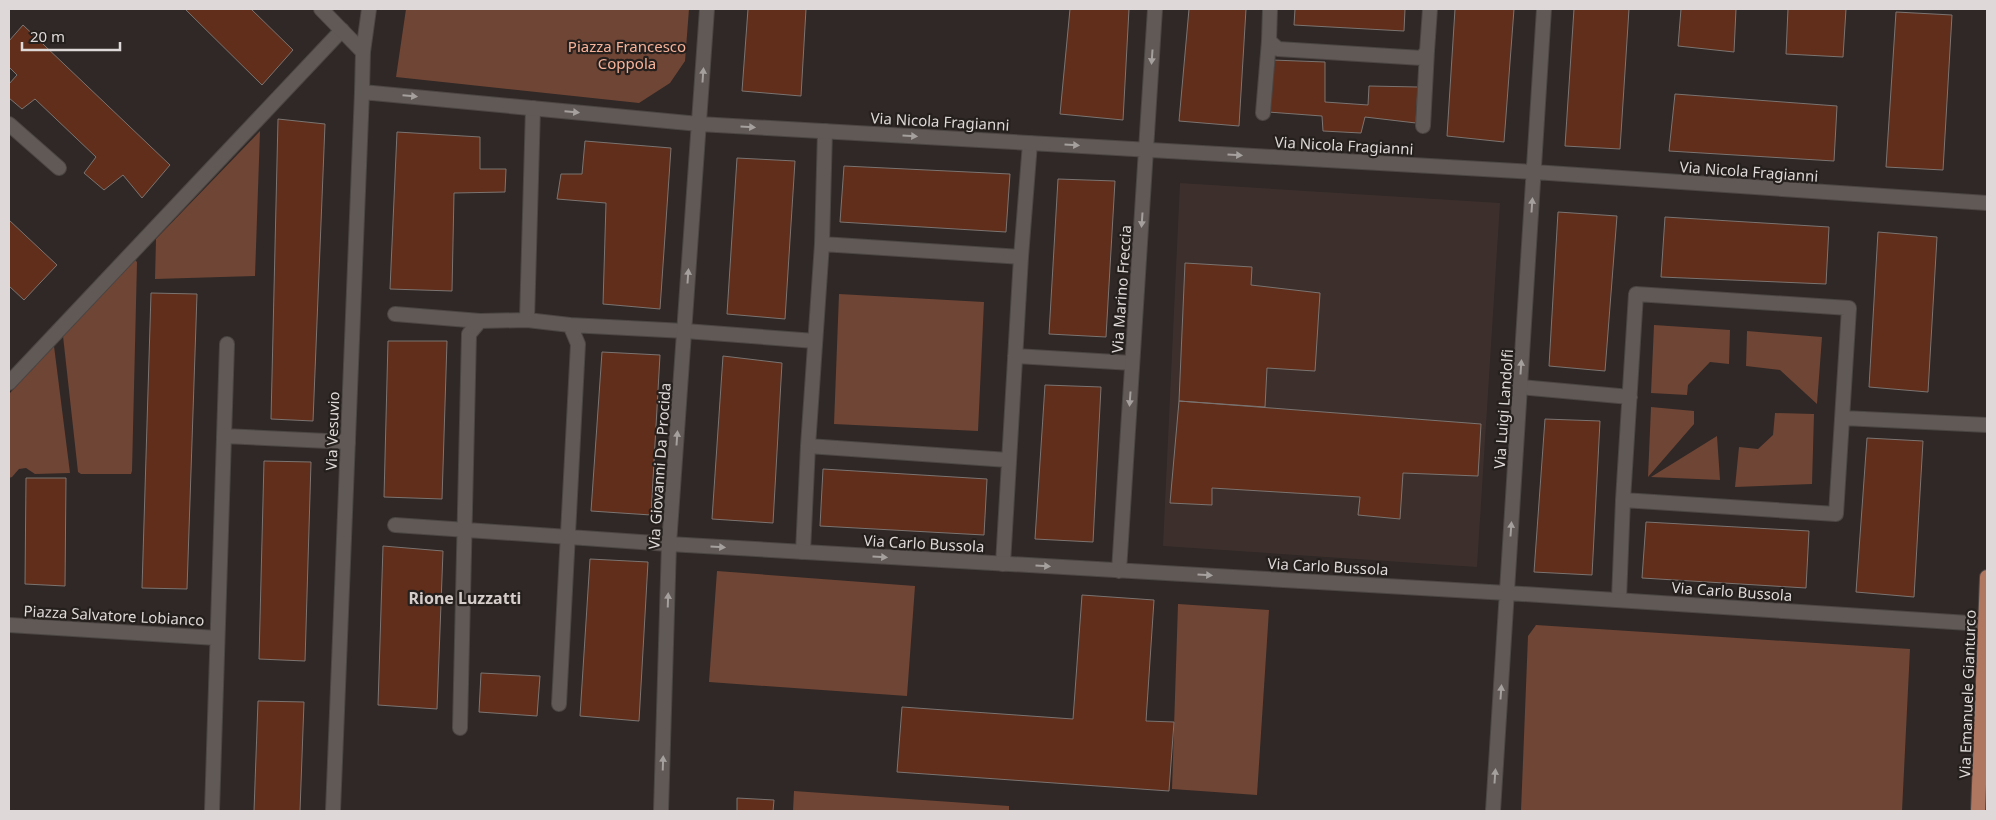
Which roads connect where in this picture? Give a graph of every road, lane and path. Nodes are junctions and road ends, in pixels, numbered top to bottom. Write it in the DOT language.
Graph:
graph roads {
  1 [pos="321,9"];
  2 [pos="369,9"];
  3 [pos="707,9"];
  4 [pos="1156,9"];
  5 [pos="1270,9"];
  6 [pos="1430,9"];
  7 [pos="1544,9"];
  8 [pos="342,30"];
  9 [pos="1269,41"];
  10 [pos="1427,51"];
  11 [pos="363,52"];
  12 [pos="362,92"];
  13 [pos="534,108"];
  14 [pos="1264,113"];
  15 [pos="9,124"];
  16 [pos="699,124"];
  17 [pos="1424,126"];
  18 [pos="825,131"];
  19 [pos="1030,143"];
  20 [pos="1147,150"];
  21 [pos="59,168"];
  22 [pos="1534,172"];
  23 [pos="1987,203"];
  24 [pos="822,244"];
  25 [pos="1022,257"];
  26 [pos="394,314"];
  27 [pos="480,320"];
  28 [pos="527,320"];
  29 [pos="570,325"];
  30 [pos="685,331"];
  31 [pos="815,341"];
  32 [pos="227,344"];
  33 [pos="1015,356"];
  34 [pos="1132,363"];
  35 [pos="9,383"];
  36 [pos="1520,387"];
  37 [pos="1630,397"];
  38 [pos="1843,418"];
  39 [pos="1987,425"];
  40 [pos="224,436"];
  41 [pos="348,442"];
  42 [pos="808,446"];
  43 [pos="1008,460"];
  44 [pos="1623,500"];
  45 [pos="395,525"];
  46 [pos="464,532"];
  47 [pos="569,537"];
  48 [pos="669,544"];
  49 [pos="803,552"];
  50 [pos="1003,564"];
  51 [pos="1119,571"];
  52 [pos="1987,577"];
  53 [pos="1507,592"];
  54 [pos="1619,599"];
  55 [pos="1984,624"];
  56 [pos="9,625"];
  57 [pos="217,638"];
  58 [pos="559,704"];
  59 [pos="460,728"];
  60 [pos="212,811"];
  61 [pos="334,811"];
  62 [pos="661,811"];
  63 [pos="1493,811"];
  64 [pos="1978,811"];
  1 -- 8 [label="street"];
  2 -- 11 [label="street"];
  16 -- 3 [label="street, one-way"];
  4 -- 20 [label="street, Via Marino Freccia, one-way"];
  5 -- 9 [label="street"];
  6 -- 10 [label="street"];
  7 -- 22 [label="street, Via Luigi Landolfi"];
  8 -- 11 [label="street"];
  8 -- 35 [label="street"];
  9 -- 10 [label="street"];
  9 -- 14 [label="street"];
  10 -- 17 [label="street"];
  11 -- 12 [label="street, Via Vesuvio"];
  12 -- 13 [label="street, one-way"];
  12 -- 41 [label="street, Via Vesuvio"];
  13 -- 16 [label="street, one-way"];
  13 -- 28 [label="street"];
  15 -- 21 [label="street"];
  16 -- 18 [label="street, Via Nicola Fragianni, one-way"];
  30 -- 16 [label="street, Via Giovanni Da Procida, one-way"];
  18 -- 19 [label="street, Via Nicola Fragianni, one-way"];
  18 -- 24 [label="street"];
  19 -- 20 [label="street, Via Nicola Fragianni, one-way"];
  19 -- 25 [label="street"];
  20 -- 22 [label="street, Via Nicola Fragianni, one-way"];
  20 -- 34 [label="street, Via Marino Freccia, one-way"];
  22 -- 23 [label="street, Via Nicola Fragianni"];
  36 -- 22 [label="street, Via Luigi Landolfi, one-way"];
  24 -- 25 [label="street"];
  24 -- 31 [label="street"];
  25 -- 33 [label="street"];
  26 -- 27 [label="street"];
  27 -- 28 [label="street"];
  27 -- 46 [label="street"];
  28 -- 29 [label="street"];
  29 -- 30 [label="street"];
  29 -- 47 [label="street"];
  30 -- 31 [label="street"];
  48 -- 30 [label="street, Via Giovanni Da Procida, one-way"];
  31 -- 42 [label="street"];
  32 -- 40 [label="street, Piazza Salvatore Lobianco"];
  33 -- 34 [label="street"];
  33 -- 43 [label="street"];
  34 -- 51 [label="street, Via Marino Freccia, one-way"];
  36 -- 37 [label="street"];
  53 -- 36 [label="street, Via Luigi Landolfi, one-way"];
  37 -- 38 [label="street"];
  37 -- 44 [label="street"];
  38 -- 39 [label="street"];
  38 -- 44 [label="street"];
  40 -- 41 [label="street"];
  40 -- 57 [label="street, Piazza Salvatore Lobianco"];
  41 -- 61 [label="street, Via Vesuvio"];
  42 -- 43 [label="street"];
  42 -- 49 [label="street"];
  43 -- 50 [label="street"];
  44 -- 54 [label="street"];
  45 -- 46 [label="street, Via Carlo Bussola"];
  46 -- 47 [label="street, Via Carlo Bussola"];
  46 -- 59 [label="street"];
  47 -- 48 [label="street, Via Carlo Bussola"];
  47 -- 58 [label="street"];
  48 -- 49 [label="street, Via Carlo Bussola, one-way"];
  62 -- 48 [label="street, Via Giovanni Da Procida, one-way"];
  49 -- 50 [label="street, Via Carlo Bussola, one-way"];
  50 -- 51 [label="street, Via Carlo Bussola, one-way"];
  51 -- 53 [label="street, Via Carlo Bussola, one-way"];
  52 -- 55 [label="main road, Via Emanuele Gianturco"];
  53 -- 54 [label="street, Via Carlo Bussola"];
  63 -- 53 [label="street, Via Luigi Landolfi, one-way"];
  54 -- 55 [label="street, Via Carlo Bussola"];
  55 -- 64 [label="main road, Via Emanuele Gianturco"];
  56 -- 57 [label="street, Piazza Salvatore Lobianco"];
  57 -- 60 [label="street, Piazza Salvatore Lobianco"];
}
